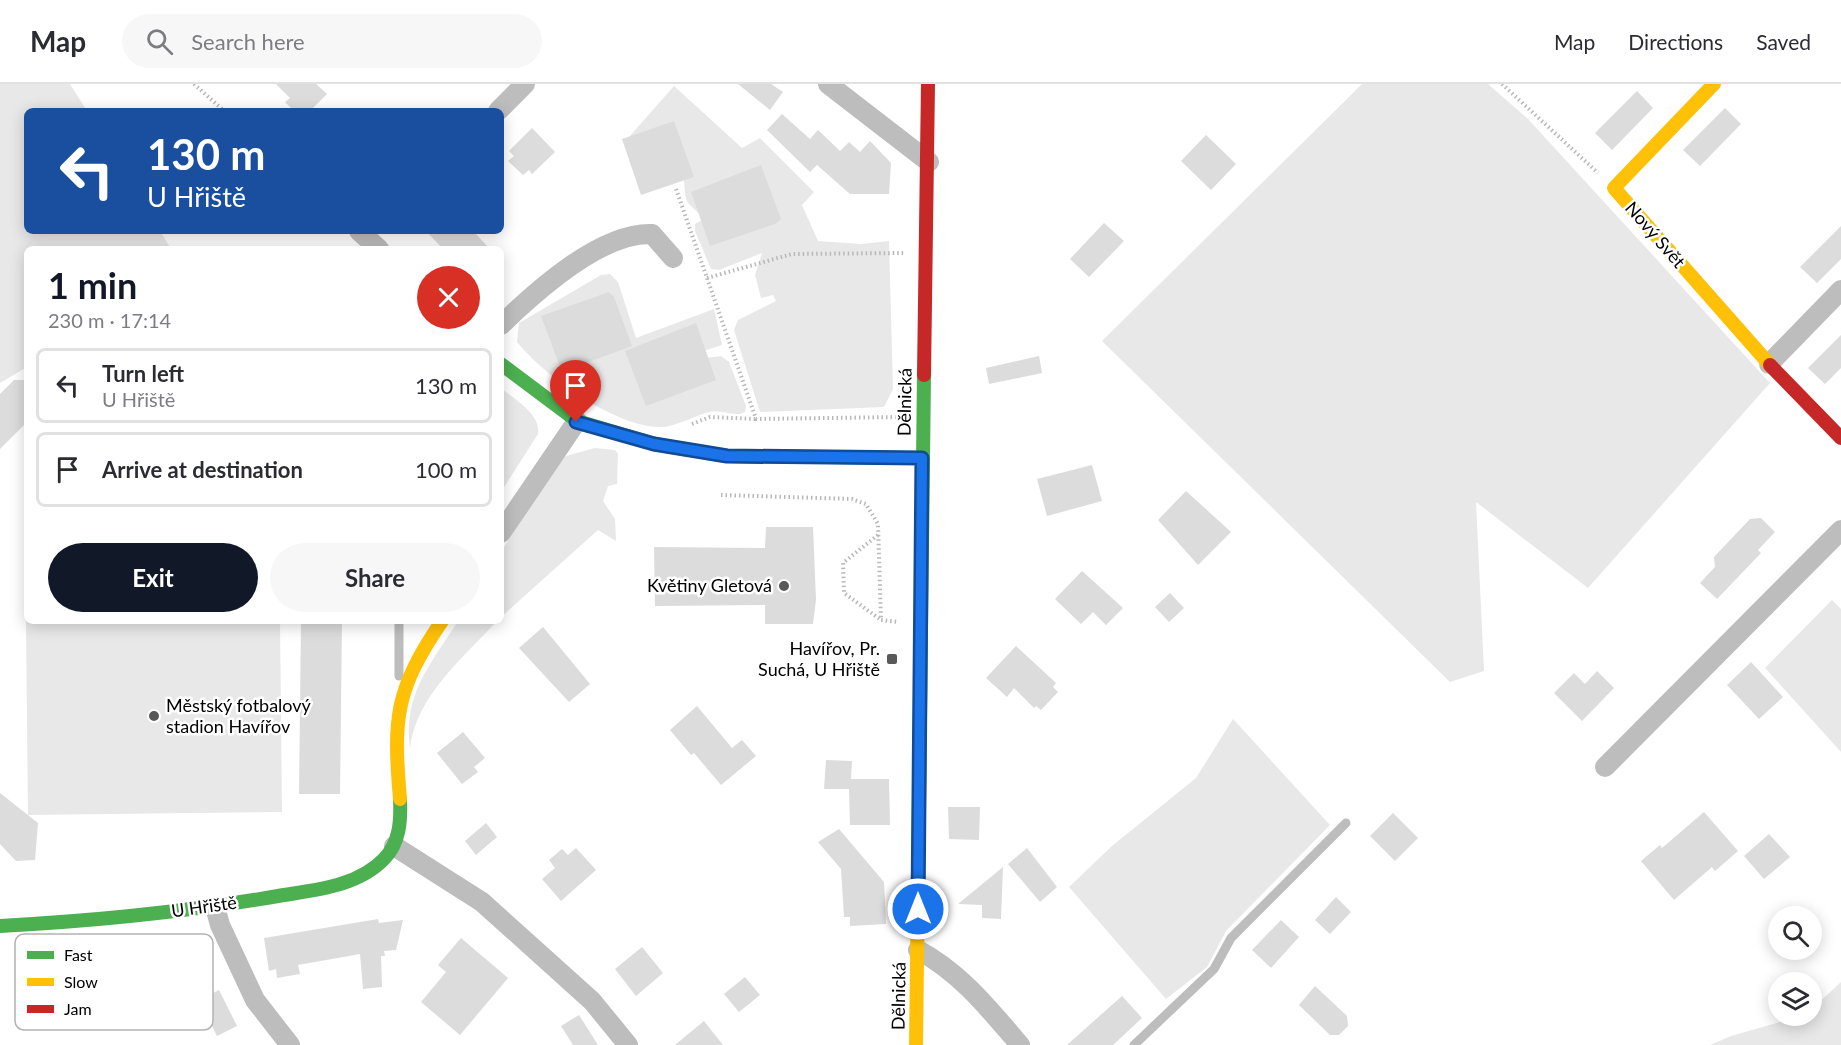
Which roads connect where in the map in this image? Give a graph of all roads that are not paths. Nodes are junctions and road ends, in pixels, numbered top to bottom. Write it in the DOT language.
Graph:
graph roads {
  1 [pos="525,84"];
  2 [pos="828,84"];
  3 [pos="928,84"];
  4 [pos="1714,84"];
  5 [pos="501,108"];
  6 [pos="928,162"];
  7 [pos="673,258"];
  8 [pos="1841,290"];
  9 [pos="504,322"];
  10 [pos="1769,364"];
  11 [pos="504,366"];
  12 [pos="576,422"];
  13 [pos="1841,438"];
  14 [pos="922,458"];
  15 [pos="504,529"];
  16 [pos="1841,530"];
  17 [pos="399,624"];
  18 [pos="440,624"];
  19 [pos="399,698"];
  20 [pos="1605,767"];
  21 [pos="1346,823"];
  22 [pos="394,846"];
  23 [pos="215,907"];
  24 [pos="0,926"];
  25 [pos="918,950"];
  26 [pos="290,1045"];
  27 [pos="628,1045"];
  28 [pos="916,1045"];
  29 [pos="1020,1045"];
  30 [pos="1134,1045"];
  1 -- 5 [label="street"];
  2 -- 6 [label="street"];
  3 -- 6 [label="street, Dělnická"];
  4 -- 10 [label="street, Nový Svět"];
  6 -- 14 [label="street, Dělnická"];
  7 -- 9 [label="street"];
  8 -- 10 [label="street"];
  10 -- 13 [label="street, Nový Svět"];
  11 -- 12 [label="street"];
  12 -- 14 [label="street"];
  12 -- 15 [label="street"];
  14 -- 25 [label="street, Dělnická"];
  16 -- 20 [label="street"];
  17 -- 19 [label="lane"];
  18 -- 19 [label="street"];
  19 -- 22 [label="street"];
  21 -- 30 [label="lane"];
  22 -- 23 [label="street, U Hřiště"];
  22 -- 27 [label="street"];
  23 -- 24 [label="street, U Hřiště"];
  23 -- 26 [label="street"];
  25 -- 28 [label="street, Dělnická"];
  25 -- 29 [label="street"];
}
